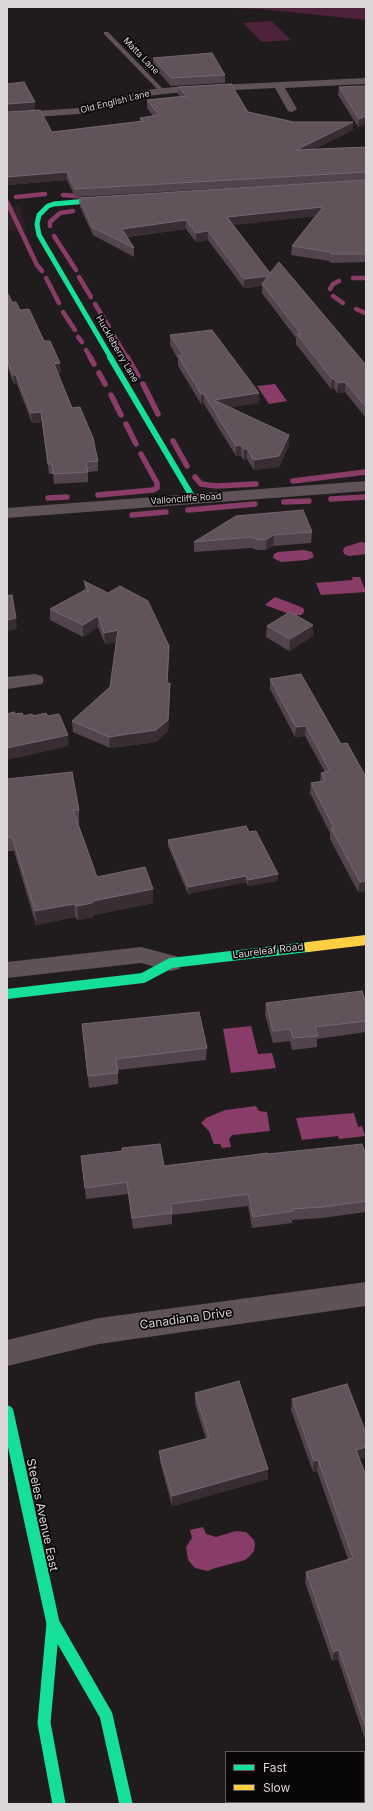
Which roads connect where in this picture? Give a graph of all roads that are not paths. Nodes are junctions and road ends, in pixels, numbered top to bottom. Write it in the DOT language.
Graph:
graph roads {
  1 [pos="106,32"];
  2 [pos="366,81"];
  3 [pos="278,85"];
  4 [pos="162,91"];
  5 [pos="292,109"];
  6 [pos="7,116"];
  7 [pos="122,199"];
  8 [pos="366,486"];
  9 [pos="193,498"];
  10 [pos="7,513"];
  11 [pos="35,680"];
  12 [pos="7,683"];
  13 [pos="366,940"];
  14 [pos="171,963"];
  15 [pos="7,970"];
  16 [pos="7,994"];
  17 [pos="366,1294"];
  18 [pos="7,1353"];
  19 [pos="7,1412"];
  20 [pos="53,1623"];
  21 [pos="59,1804"];
  22 [pos="126,1804"];
  1 -- 4 [label="lane, Matta Lane"];
  2 -- 3 [label="street, Old English Lane"];
  3 -- 4 [label="street, Old English Lane"];
  3 -- 5 [label="street"];
  4 -- 6 [label="street, Old English Lane"];
  7 -- 9 [label="street, Huckleberry Lane"];
  8 -- 9 [label="street, Valloncliffe Road"];
  9 -- 10 [label="street, Valloncliffe Road"];
  11 -- 12 [label="street"];
  13 -- 14 [label="street, Laureleaf Road"];
  14 -- 15 [label="street, Laureleaf Road"];
  14 -- 16 [label="street, Laureleaf Road"];
  17 -- 18 [label="street, Canadiana Drive"];
  19 -- 20 [label="street, Steeles Avenue East"];
  20 -- 21 [label="street, Steeles Avenue East"];
  20 -- 22 [label="street, Steeles Avenue East"];
}
